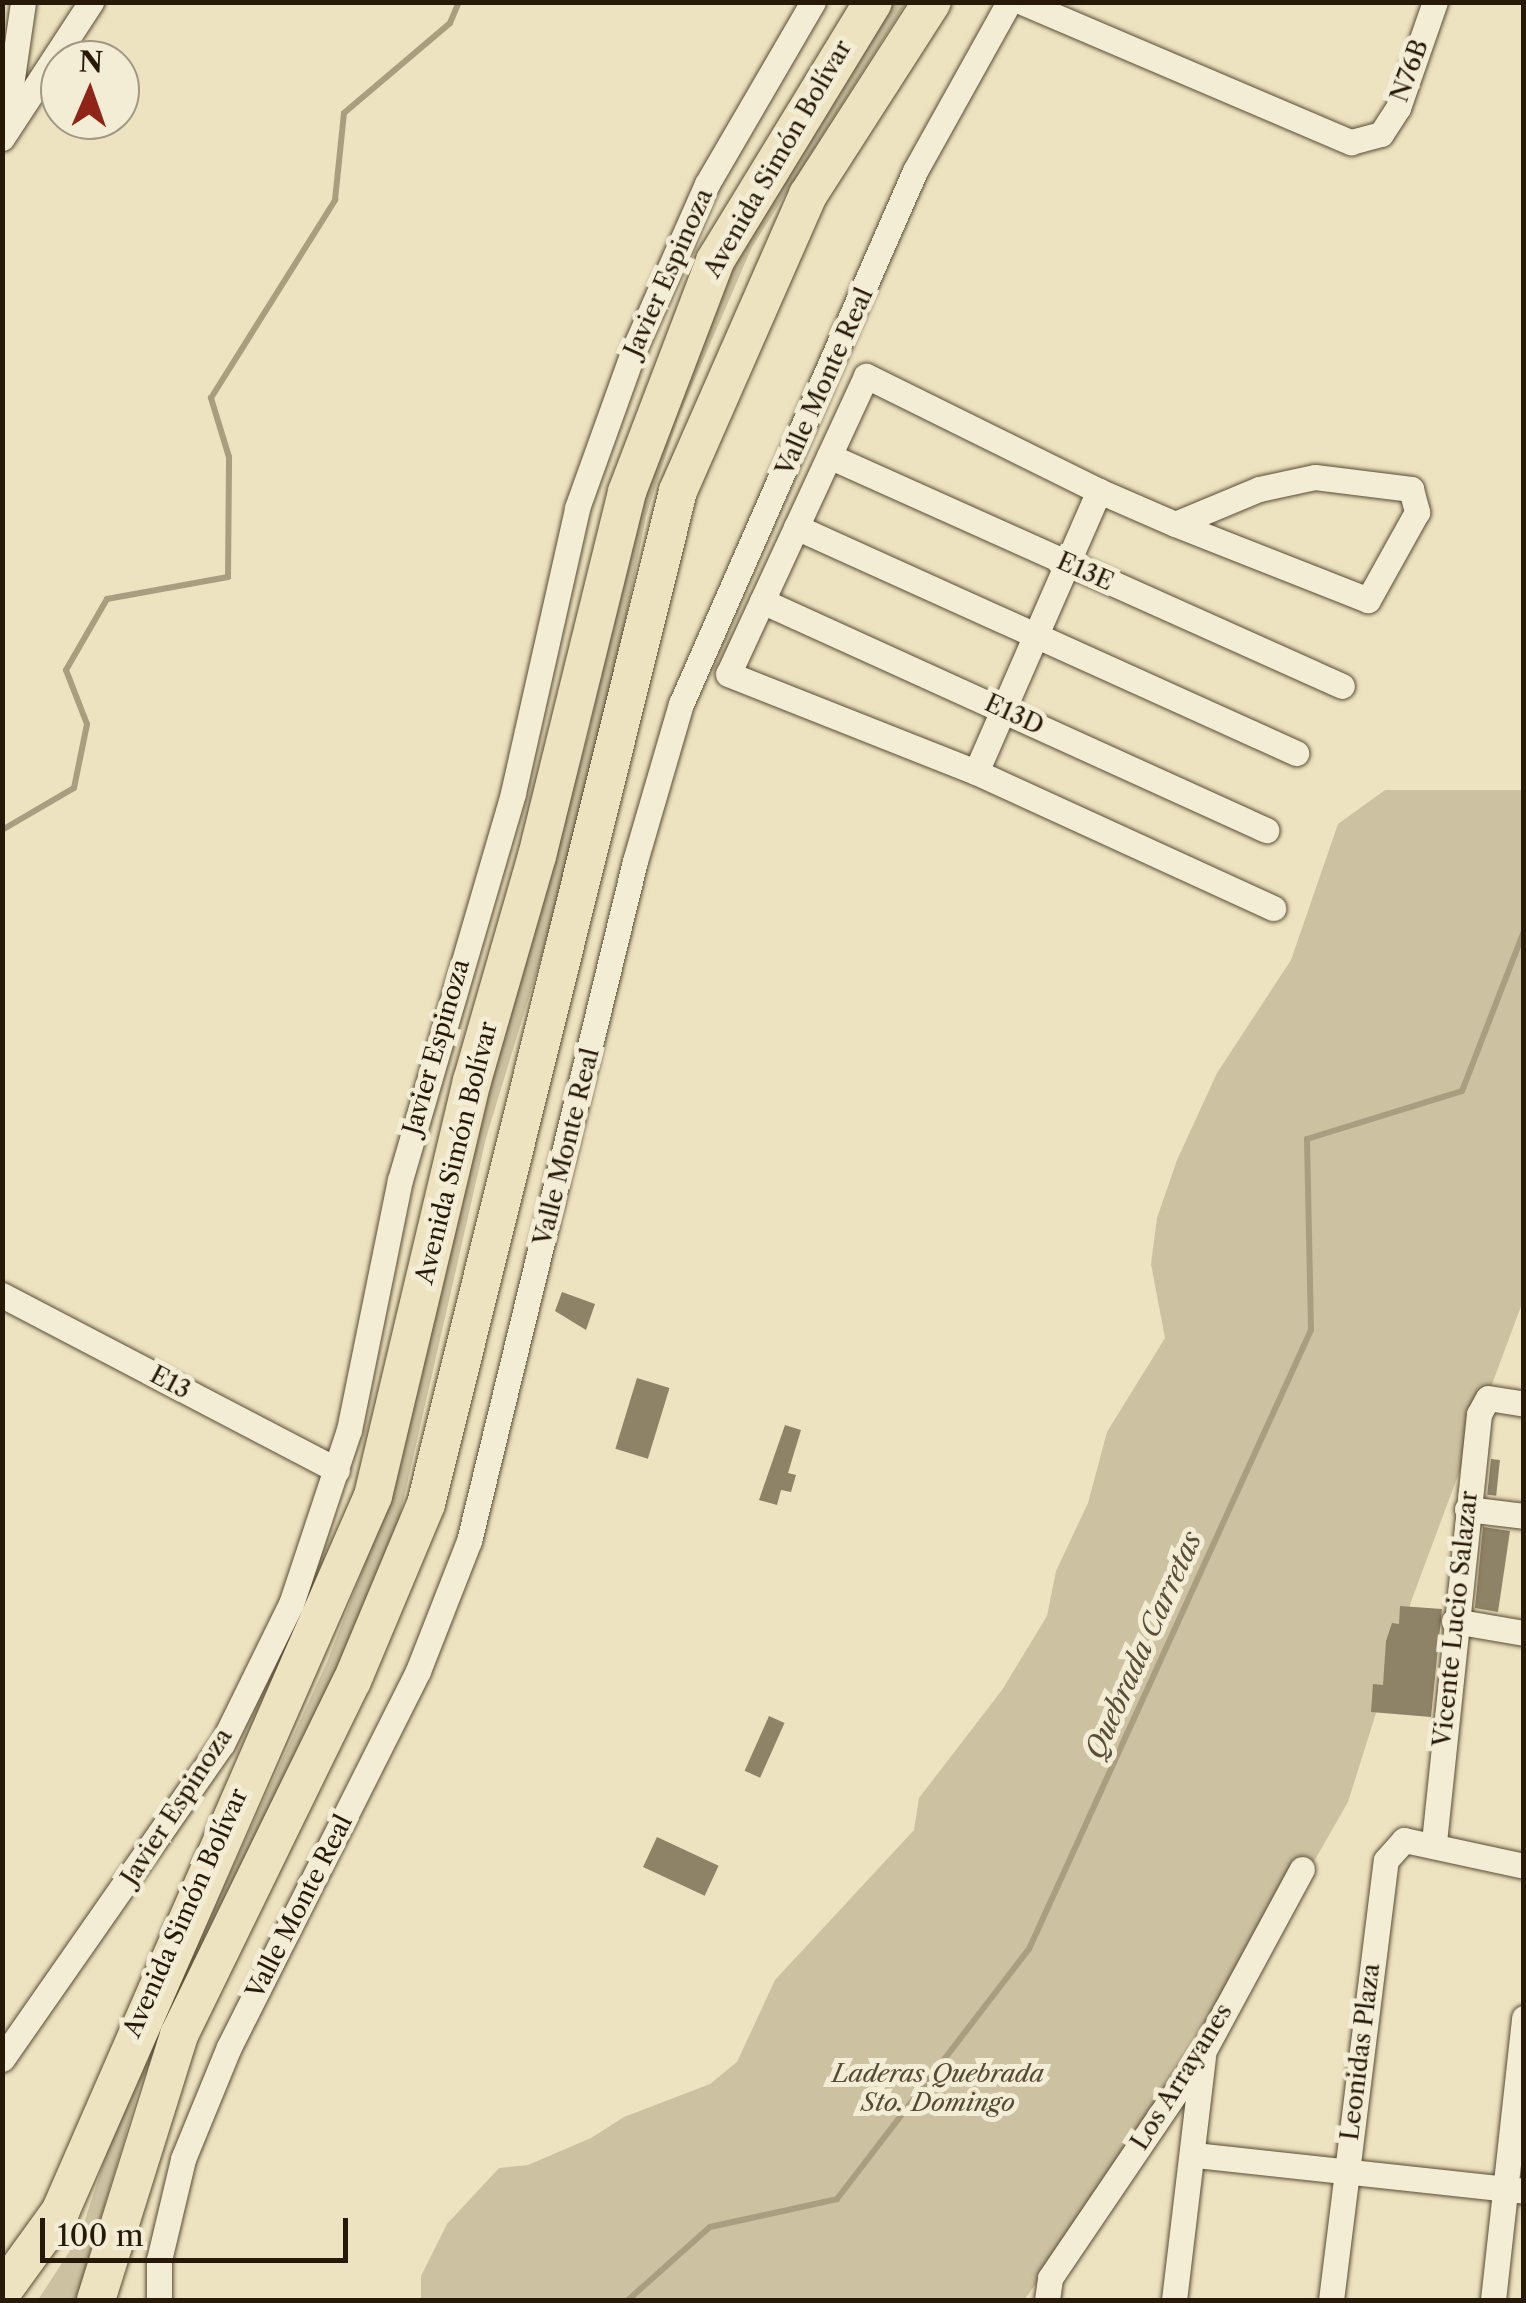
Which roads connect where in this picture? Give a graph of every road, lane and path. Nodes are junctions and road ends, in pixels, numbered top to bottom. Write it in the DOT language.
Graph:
graph roads {
  1 [pos="23,2"];
  2 [pos="91,2"];
  3 [pos="813,2"];
  4 [pos="873,2"];
  5 [pos="932,2"];
  6 [pos="1009,2"];
  7 [pos="1022,2"];
  8 [pos="1435,2"];
  9 [pos="3,136"];
  10 [pos="829,456"];
  11 [pos="1100,491"];
  12 [pos="777,492"];
  13 [pos="1175,524"];
  14 [pos="797,525"];
  15 [pos="762,526"];
  16 [pos="1068,564"];
  17 [pos="762,600"];
  18 [pos="1036,635"];
  19 [pos="1342,686"];
  20 [pos="1003,710"];
  21 [pos="1296,753"];
  22 [pos="976,772"];
  23 [pos="1266,830"];
  24 [pos="1274,908"];
  25 [pos="2,1295"];
  26 [pos="1524,1404"];
  27 [pos="337,1470"];
  28 [pos="1467,1509"];
  29 [pos="1524,1516"];
  30 [pos="1454,1621"];
  31 [pos="1524,1633"];
  32 [pos="1434,1842"];
  33 [pos="1524,1866"];
  34 [pos="1302,1869"];
  35 [pos="1524,2018"];
  36 [pos="1203,2052"];
  37 [pos="2,2060"];
  38 [pos="1195,2155"];
  39 [pos="1346,2171"];
  40 [pos="1514,2190"];
  41 [pos="1049,2290"];
  42 [pos="2,2292"];
  43 [pos="96,2300"];
  44 [pos="159,2300"];
  45 [pos="1174,2300"];
  46 [pos="1331,2300"];
  47 [pos="1493,2300"];
  1 -- 9 [label="street"];
  2 -- 9 [label="street"];
  3 -- 27 [label="street, Javier Espinoza"];
  4 -- 42 [label="highway, Avenida Simón Bolívar"];
  5 -- 43 [label="highway, Avenida Simón Bolívar"];
  6 -- 12 [label="street, Valle Monte Real"];
  7 -- 8 [label="street, N76B"];
  10 -- 11 [label="street"];
  10 -- 14 [label="street"];
  10 -- 16 [label="street, E13E"];
  11 -- 13 [label="street"];
  11 -- 16 [label="street"];
  12 -- 14 [label="street"];
  12 -- 15 [label="street, Valle Monte Real"];
  13 -- 13 [label="street"];
  14 -- 15 [label="street"];
  14 -- 17 [label="street"];
  14 -- 18 [label="street"];
  15 -- 44 [label="street, Valle Monte Real"];
  16 -- 18 [label="street"];
  16 -- 19 [label="street, E13E"];
  17 -- 20 [label="street, E13D"];
  17 -- 22 [label="street"];
  18 -- 20 [label="street"];
  18 -- 21 [label="street"];
  20 -- 22 [label="street"];
  20 -- 23 [label="street, E13D"];
  22 -- 24 [label="street"];
  25 -- 27 [label="street, E13"];
  26 -- 28 [label="street, Vicente Lucio Salazar"];
  27 -- 37 [label="street, Javier Espinoza"];
  28 -- 29 [label="street"];
  28 -- 30 [label="street, Vicente Lucio Salazar"];
  30 -- 31 [label="street"];
  30 -- 32 [label="street, Vicente Lucio Salazar"];
  32 -- 33 [label="street"];
  32 -- 39 [label="street, Leonidas Plaza"];
  34 -- 36 [label="street, Los Arrayanes"];
  35 -- 40 [label="street"];
  36 -- 38 [label="street"];
  36 -- 41 [label="street, Los Arrayanes"];
  38 -- 39 [label="street"];
  38 -- 45 [label="street"];
  39 -- 40 [label="street"];
  39 -- 46 [label="street, Leonidas Plaza"];
  40 -- 47 [label="street"];
}
